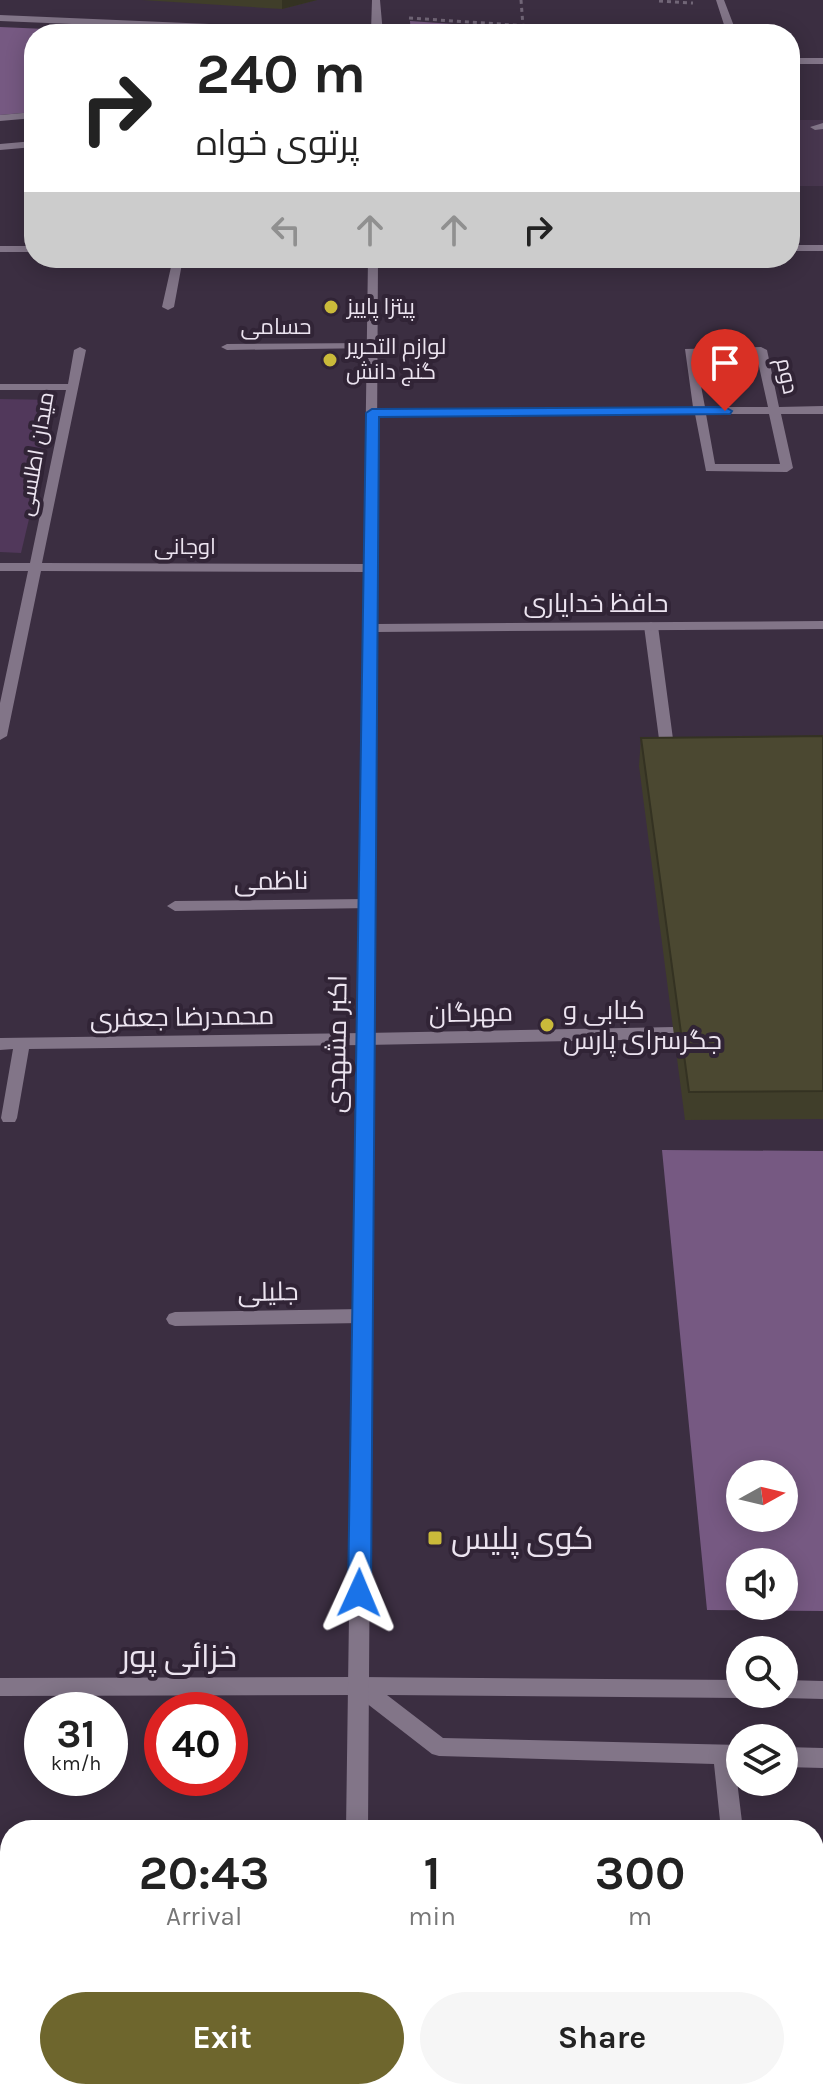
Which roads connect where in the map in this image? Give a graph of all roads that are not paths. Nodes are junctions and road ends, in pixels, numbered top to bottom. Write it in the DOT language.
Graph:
graph roads {
  1 [pos="376,0"];
  2 [pos="721,2"];
  3 [pos="0,18"];
  4 [pos="141,24"];
  5 [pos="376,24"];
  6 [pos="729,24"];
  7 [pos="800,61"];
  8 [pos="823,61"];
  9 [pos="24,116"];
  10 [pos="0,118"];
  11 [pos="24,145"];
  12 [pos="0,147"];
  13 [pos="800,248"];
  14 [pos="823,248"];
  15 [pos="0,249"];
  16 [pos="24,249"];
  17 [pos="176,268"];
  18 [pos="373,268"];
  19 [pos="168,307"];
  20 [pos="372,346"];
  21 [pos="227,347"];
  22 [pos="80,350"];
  23 [pos="0,387"];
  24 [pos="73,387"];
  25 [pos="823,410"];
  26 [pos="700,411"];
  27 [pos="775,411"];
  28 [pos="372,413"];
  29 [pos="0,567"];
  30 [pos="35,567"];
  31 [pos="370,568"];
  32 [pos="823,625"];
  33 [pos="651,626"];
  34 [pos="369,628"];
  35 [pos="0,736"];
  36 [pos="666,739"];
  37 [pos="367,904"];
  38 [pos="175,906"];
  39 [pos="674,1033"];
  40 [pos="365,1039"];
  41 [pos="0,1044"];
  42 [pos="22,1044"];
  43 [pos="9,1118"];
  44 [pos="362,1316"];
  45 [pos="175,1319"];
  46 [pos="359,1686"];
  47 [pos="0,1687"];
  48 [pos="726,1689"];
  49 [pos="798,1689"];
  50 [pos="823,1690"];
  51 [pos="726,1755"];
  52 [pos="798,1757"];
  53 [pos="823,1758"];
  54 [pos="732,1796"];
  55 [pos="357,1820"];
  56 [pos="732,1820"];
  1 -- 5 [label="street"];
  2 -- 6 [label="street"];
  3 -- 4 [label="street"];
  7 -- 8 [label="street"];
  9 -- 10 [label="street"];
  11 -- 12 [label="street"];
  13 -- 14 [label="street"];
  15 -- 16 [label="street"];
  17 -- 19 [label="street"];
  18 -- 20 [label="street, اکبر مشهدی"];
  20 -- 21 [label="street, حسامی"];
  20 -- 28 [label="street, اکبر مشهدی"];
  22 -- 24 [label="street"];
  23 -- 24 [label="street, میدان اطلسی"];
  24 -- 30 [label="street, میدان اطلسی"];
  25 -- 27 [label="street"];
  26 -- 27 [label="street"];
  26 -- 27 [label="street, دوم"];
  26 -- 27 [label="street, دوم"];
  26 -- 28 [label="street"];
  28 -- 31 [label="street, اکبر مشهدی"];
  29 -- 30 [label="street, اوجانی"];
  30 -- 31 [label="street, اوجانی"];
  30 -- 35 [label="street, میدان اطلسی"];
  31 -- 34 [label="street, اکبر مشهدی"];
  32 -- 33 [label="street, حافظ خدایاری"];
  33 -- 34 [label="street, حافظ خدایاری"];
  33 -- 36 [label="street"];
  34 -- 37 [label="street, اکبر مشهدی"];
  37 -- 38 [label="street, ناظمی"];
  37 -- 40 [label="street, اکبر مشهدی"];
  39 -- 40 [label="street, مهرگان"];
  40 -- 42 [label="street, محمدرضا جعفری"];
  40 -- 44 [label="street, اکبر مشهدی"];
  41 -- 42 [label="street, محمدرضا جعفری"];
  42 -- 43 [label="street"];
  44 -- 45 [label="street, جلیلی"];
  44 -- 46 [label="street, اکبر مشهدی"];
  46 -- 47 [label="street, خزائی پور"];
  46 -- 48 [label="street"];
  46 -- 51 [label="street"];
  46 -- 55 [label="street, اکبر مشهدی"];
  49 -- 50 [label="street"];
  52 -- 53 [label="street"];
  54 -- 56 [label="street"];
}
